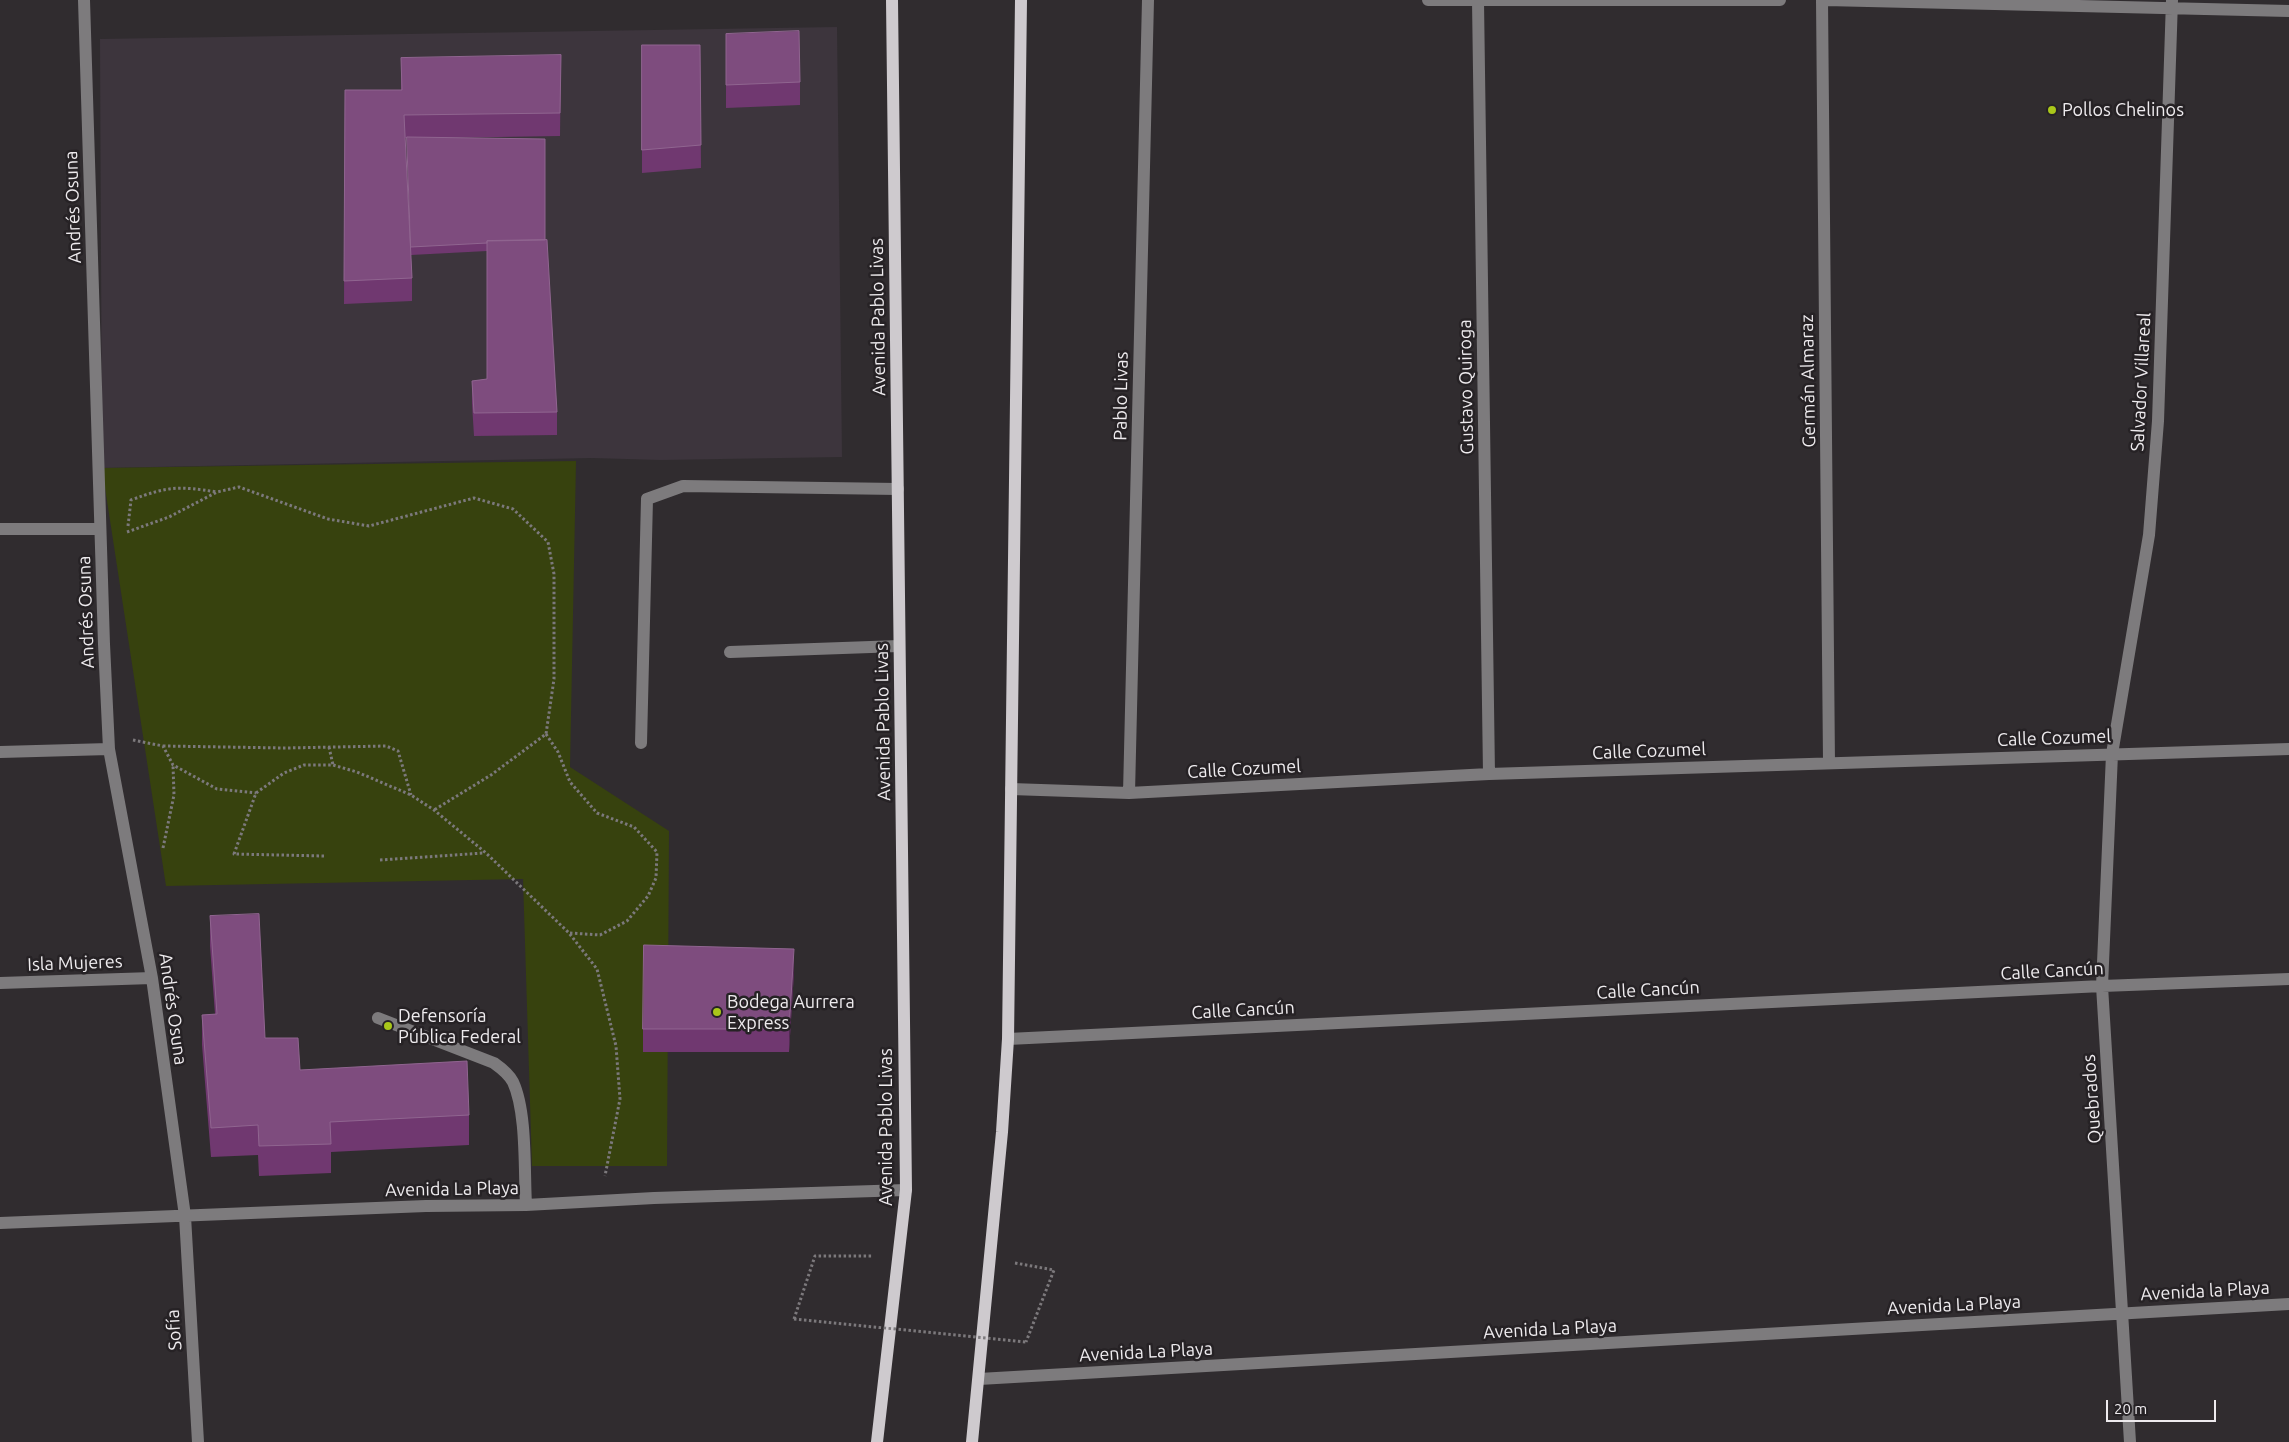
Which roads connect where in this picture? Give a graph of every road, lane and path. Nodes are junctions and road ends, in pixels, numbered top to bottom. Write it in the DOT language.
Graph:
graph roads {
  1 [pos="84,0"];
  2 [pos="892,0"];
  3 [pos="1021,0"];
  4 [pos="1148,0"];
  5 [pos="1428,0"];
  6 [pos="1780,0"];
  7 [pos="1822,0"];
  8 [pos="1826,0"];
  9 [pos="1478,1"];
  10 [pos="2172,4"];
  11 [pos="2289,11"];
  12 [pos="898,489"];
  13 [pos="217,492"];
  14 [pos="0,529"];
  15 [pos="100,529"];
  16 [pos="899,646"];
  17 [pos="730,652"];
  18 [pos="546,734"];
  19 [pos="108,735"];
  20 [pos="641,743"];
  21 [pos="163,746"];
  22 [pos="329,747"];
  23 [pos="109,748"];
  24 [pos="2289,749"];
  25 [pos="0,752"];
  26 [pos="2112,754"];
  27 [pos="1830,762"];
  28 [pos="173,765"];
  29 [pos="332,765"];
  30 [pos="1489,774"];
  31 [pos="1011,789"];
  32 [pos="1129,793"];
  33 [pos="256,794"];
  34 [pos="411,796"];
  35 [pos="434,810"];
  36 [pos="164,848"];
  37 [pos="486,853"];
  38 [pos="324,856"];
  39 [pos="380,860"];
  40 [pos="569,933"];
  41 [pos="152,978"];
  42 [pos="2289,979"];
  43 [pos="0,983"];
  44 [pos="2102,986"];
  45 [pos="378,1018"];
  46 [pos="1008,1040"];
  47 [pos="906,1190"];
  48 [pos="600,1201"];
  49 [pos="526,1205"];
  50 [pos="185,1216"];
  51 [pos="0,1223"];
  52 [pos="898,1257"];
  53 [pos="990,1258"];
  54 [pos="2289,1304"];
  55 [pos="2123,1313"];
  56 [pos="979,1379"];
  57 [pos="198,1442"];
  58 [pos="877,1442"];
  59 [pos="972,1442"];
  60 [pos="2130,1442"];
  1 -- 15 [label="street, Andrés Osuna"];
  2 -- 12 [label="main road, Avenida Pablo Livas"];
  3 -- 31 [label="main road"];
  4 -- 32 [label="street, Pablo Livas"];
  5 -- 9 [label="street"];
  6 -- 9 [label="street"];
  7 -- 27 [label="street, Germán Almaraz"];
  8 -- 10 [label="street"];
  9 -- 30 [label="street, Gustavo Quiroga"];
  10 -- 11 [label="street"];
  10 -- 26 [label="street, Salvador Villareal"];
  12 -- 16 [label="main road, Avenida Pablo Livas"];
  12 -- 20 [label="street"];
  13 -- 13 [label="path"];
  13 -- 18 [label="path"];
  14 -- 15 [label="street"];
  15 -- 19 [label="street, Andrés Osuna"];
  16 -- 17 [label="street"];
  16 -- 47 [label="main road, Avenida Pablo Livas"];
  18 -- 35 [label="path"];
  18 -- 40 [label="path"];
  19 -- 21 [label="path"];
  19 -- 23 [label="street, Andrés Osuna"];
  21 -- 22 [label="path"];
  21 -- 28 [label="path"];
  22 -- 29 [label="path"];
  22 -- 34 [label="path"];
  23 -- 25 [label="street"];
  23 -- 41 [label="street, Andrés Osuna"];
  24 -- 26 [label="street, Calle Cozumel"];
  26 -- 27 [label="street, Calle Cozumel"];
  26 -- 44 [label="street, Quebrados"];
  27 -- 30 [label="street, Calle Cozumel"];
  28 -- 33 [label="path"];
  28 -- 36 [label="path"];
  29 -- 33 [label="path"];
  29 -- 34 [label="path"];
  30 -- 32 [label="street, Calle Cozumel"];
  31 -- 32 [label="street, Calle Cozumel"];
  31 -- 46 [label="main road"];
  33 -- 38 [label="path"];
  34 -- 35 [label="path"];
  35 -- 37 [label="path"];
  37 -- 39 [label="path"];
  37 -- 40 [label="path"];
  40 -- 48 [label="path"];
  41 -- 43 [label="street, Isla Mujeres"];
  41 -- 50 [label="street, Andrés Osuna"];
  42 -- 44 [label="street, Calle Cancún"];
  44 -- 46 [label="street, Calle Cancún"];
  44 -- 55 [label="street, Quebrados"];
  45 -- 49 [label="street"];
  46 -- 53 [label="main road"];
  47 -- 48 [label="street, Avenida La Playa"];
  47 -- 52 [label="main road, Avenida Pablo Livas"];
  48 -- 49 [label="street, Avenida La Playa"];
  49 -- 50 [label="street, Avenida La Playa"];
  50 -- 51 [label="street, Avenida La Playa"];
  50 -- 57 [label="street, Sofía"];
  52 -- 53 [label="path, bridge"];
  52 -- 58 [label="main road, Avenida Pablo Livas"];
  53 -- 56 [label="main road"];
  54 -- 55 [label="street, Avenida la Playa"];
  55 -- 56 [label="street, Avenida La Playa"];
  55 -- 60 [label="street, Quebrados"];
  56 -- 59 [label="main road"];
}
